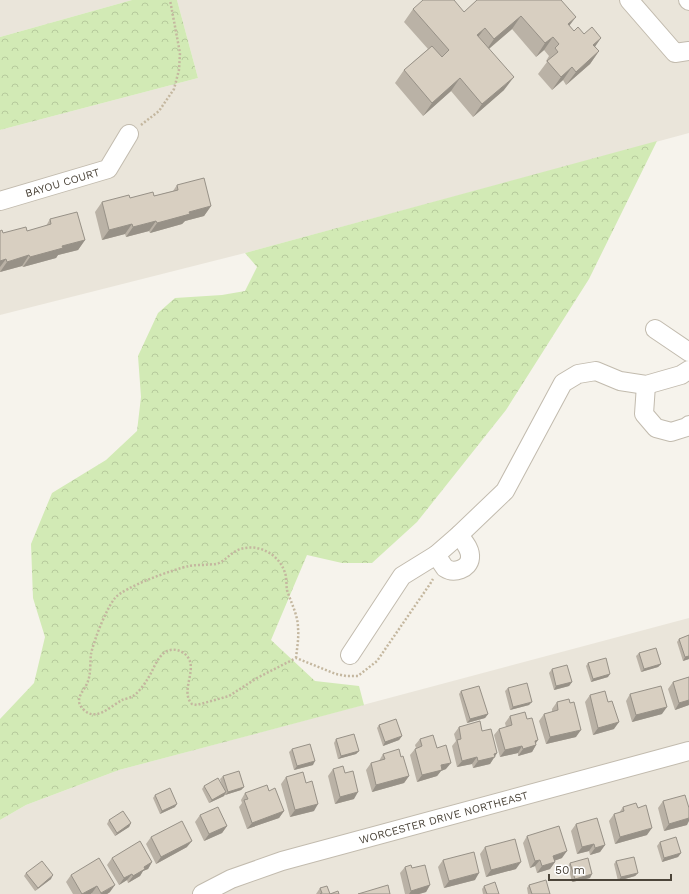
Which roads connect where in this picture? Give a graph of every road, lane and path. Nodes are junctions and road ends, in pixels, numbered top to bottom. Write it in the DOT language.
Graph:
graph roads {
  1 [pos="170,0"];
  2 [pos="629,0"];
  3 [pos="689,52"];
  4 [pos="129,134"];
  5 [pos="0,200"];
  6 [pos="655,329"];
  7 [pos="689,352"];
  8 [pos="686,378"];
  9 [pos="646,385"];
  10 [pos="689,425"];
  11 [pos="459,535"];
  12 [pos="438,558"];
  13 [pos="350,655"];
  14 [pos="296,658"];
  15 [pos="689,751"];
  16 [pos="202,894"];
  1 -- 4 [label="path"];
  2 -- 3 [label="street"];
  4 -- 5 [label="street, BAYOU COURT"];
  6 -- 7 [label="street"];
  8 -- 9 [label="street"];
  9 -- 10 [label="street"];
  9 -- 11 [label="street"];
  11 -- 12 [label="street"];
  11 -- 12 [label="street"];
  12 -- 13 [label="street"];
  12 -- 14 [label="path"];
  14 -- 14 [label="path"];
  15 -- 16 [label="street, WORCESTER DRIVE NORTHEAST"];
}
